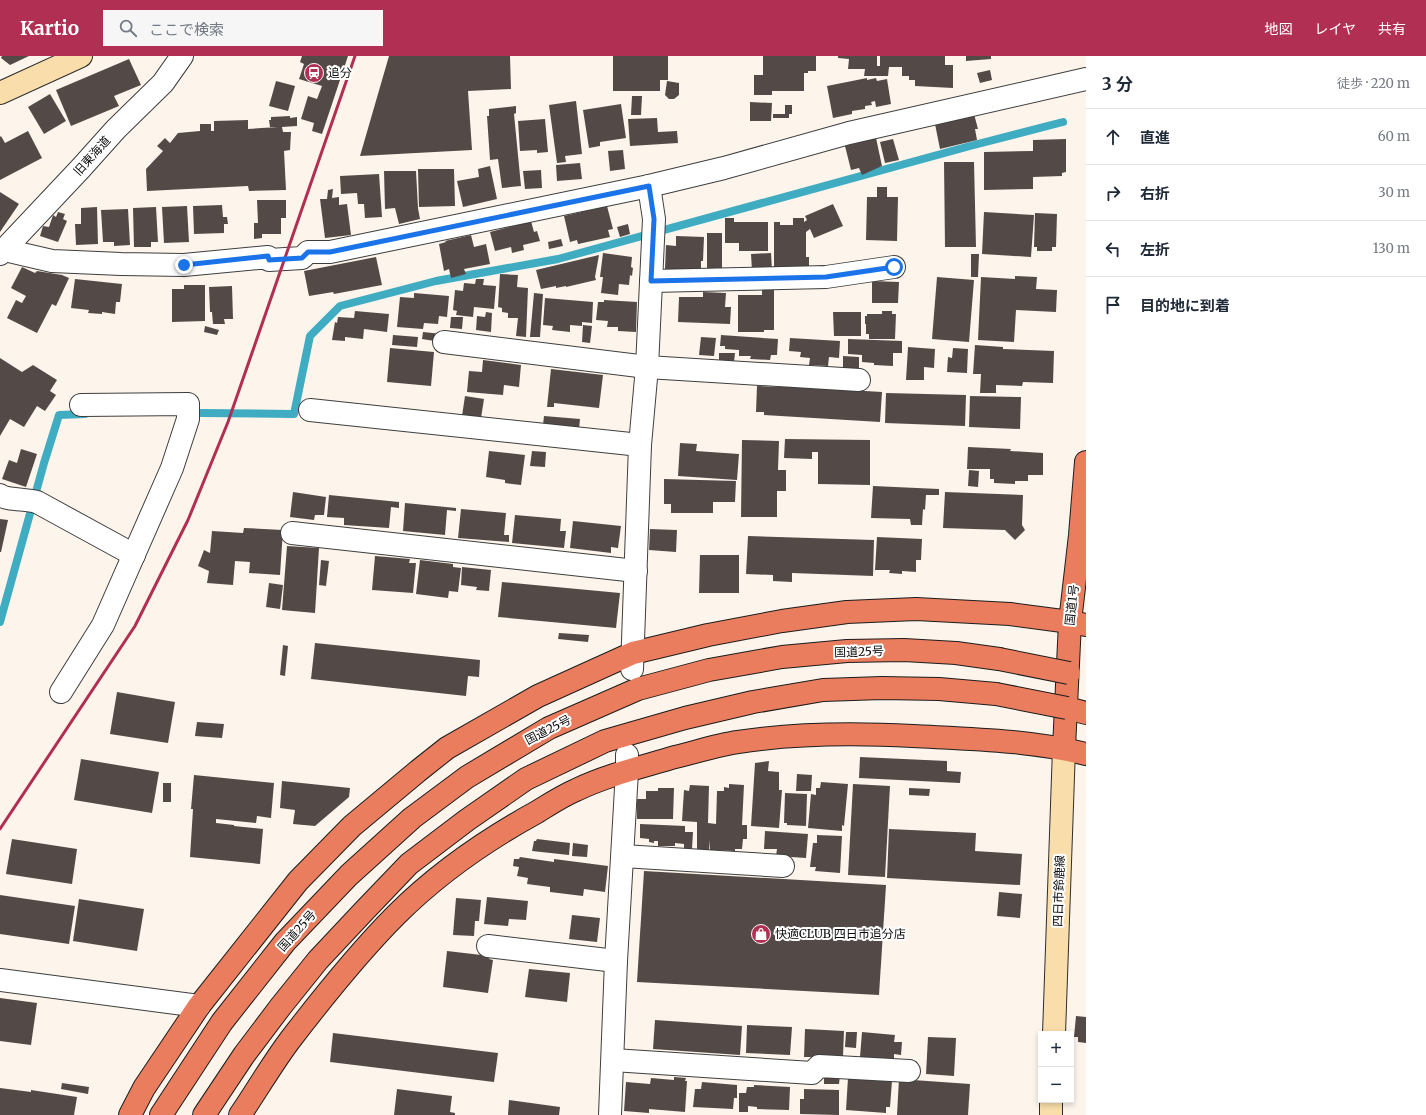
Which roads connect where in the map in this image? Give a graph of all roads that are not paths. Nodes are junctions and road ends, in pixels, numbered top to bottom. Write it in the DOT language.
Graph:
graph roads {
  1 [pos="81,56"];
  2 [pos="182,56"];
  3 [pos="1086,78"];
  4 [pos="0,93"];
  5 [pos="649,186"];
  6 [pos="1,251"];
  7 [pos="894,267"];
  8 [pos="651,281"];
  9 [pos="444,342"];
  10 [pos="647,367"];
  11 [pos="860,380"];
  12 [pos="81,405"];
  13 [pos="310,410"];
  14 [pos="640,445"];
  15 [pos="1086,462"];
  16 [pos="0,495"];
  17 [pos="292,533"];
  18 [pos="1083,535"];
  19 [pos="134,555"];
  20 [pos="636,571"];
  21 [pos="1078,623"];
  22 [pos="632,661"];
  23 [pos="1077,675"];
  24 [pos="61,692"];
  25 [pos="1077,711"];
  26 [pos="1064,748"];
  27 [pos="1086,754"];
  28 [pos="627,763"];
  29 [pos="623,856"];
  30 [pos="783,866"];
  31 [pos="488,946"];
  32 [pos="616,961"];
  33 [pos="0,980"];
  34 [pos="199,1006"];
  35 [pos="1054,1031"];
  36 [pos="613,1060"];
  37 [pos="909,1071"];
  38 [pos="1051,1103"];
  39 [pos="130,1115"];
  40 [pos="161,1115"];
  41 [pos="204,1115"];
  42 [pos="240,1115"];
  43 [pos="610,1115"];
  44 [pos="1051,1115"];
  1 -- 4 [label="main road"];
  2 -- 6 [label="street, 旧東海道"];
  3 -- 5 [label="street"];
  5 -- 6 [label="street"];
  5 -- 8 [label="street"];
  7 -- 8 [label="street"];
  8 -- 10 [label="street"];
  9 -- 10 [label="street"];
  10 -- 11 [label="street"];
  10 -- 14 [label="street"];
  12 -- 19 [label="street"];
  13 -- 14 [label="street"];
  14 -- 20 [label="street"];
  15 -- 18 [label="highway, 国道1号"];
  16 -- 19 [label="street"];
  17 -- 20 [label="street"];
  18 -- 21 [label="highway, 国道1号"];
  19 -- 24 [label="street"];
  20 -- 22 [label="street"];
  21 -- 22 [label="highway"];
  21 -- 26 [label="highway, 国道1号"];
  22 -- 34 [label="highway"];
  23 -- 40 [label="highway, 国道25号, bridge"];
  25 -- 41 [label="highway, bridge"];
  26 -- 27 [label="highway"];
  26 -- 28 [label="highway"];
  26 -- 35 [label="main road, 四日市鈴鹿線"];
  28 -- 29 [label="street"];
  28 -- 42 [label="highway"];
  29 -- 30 [label="street"];
  29 -- 32 [label="street"];
  31 -- 32 [label="street"];
  32 -- 36 [label="street"];
  33 -- 34 [label="street"];
  34 -- 39 [label="highway"];
  36 -- 37 [label="street"];
  36 -- 43 [label="street"];
  38 -- 44 [label="main road"];
}
